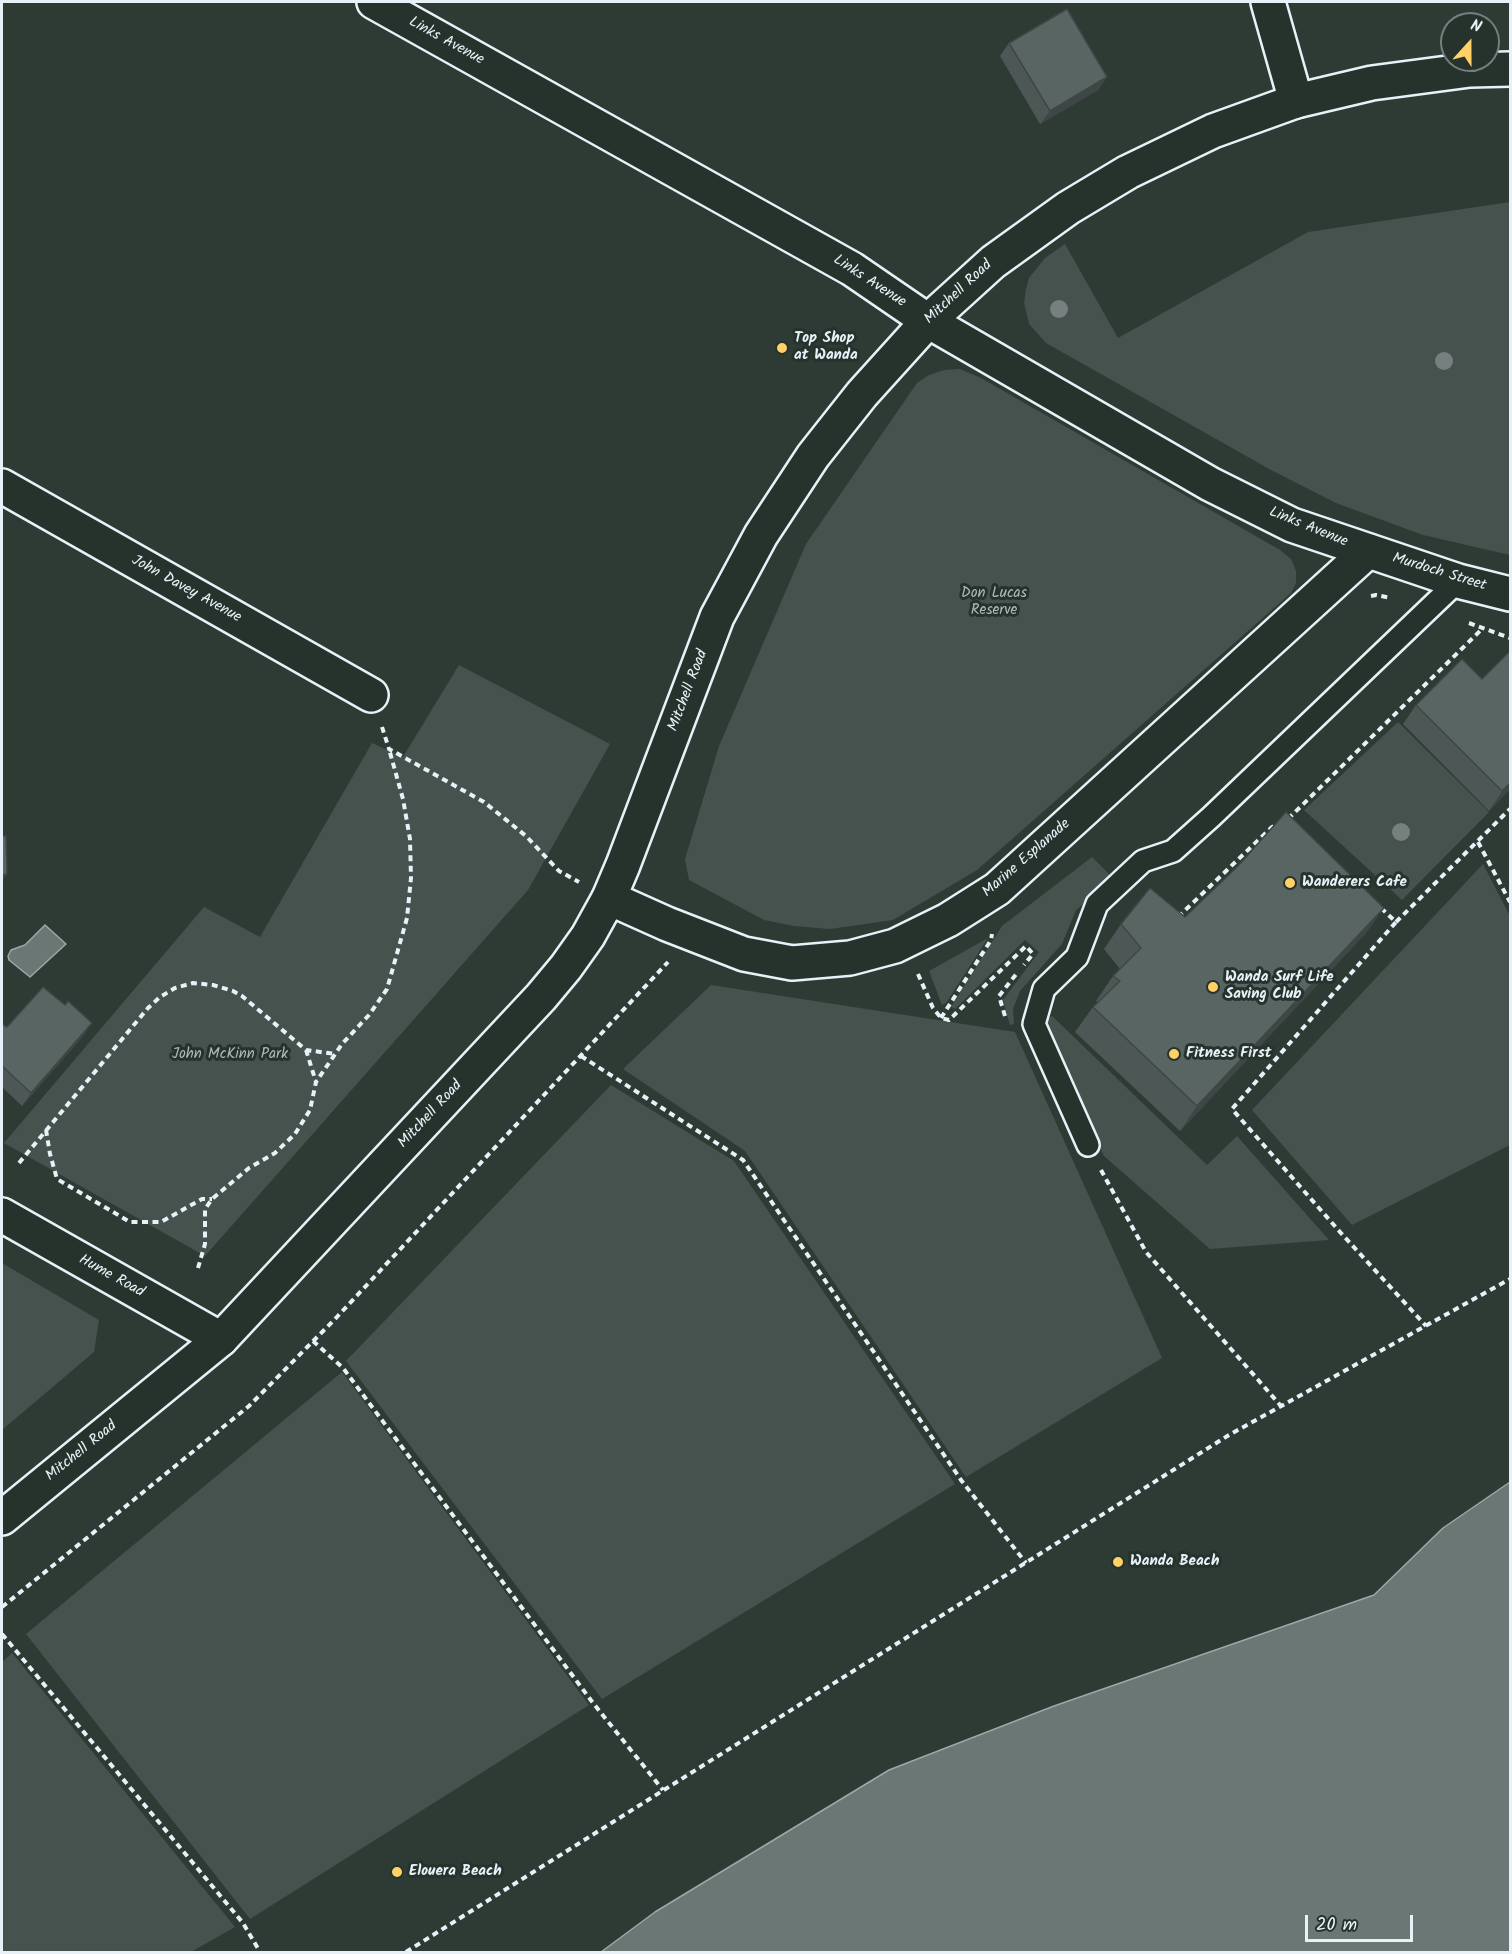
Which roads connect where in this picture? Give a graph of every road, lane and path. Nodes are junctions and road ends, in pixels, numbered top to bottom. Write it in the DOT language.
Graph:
graph roads {
  1 [pos="374,2"];
  2 [pos="1268,2"];
  3 [pos="1510,69"];
  4 [pos="1296,101"];
  5 [pos="928,321"];
  6 [pos="2,486"];
  7 [pos="1368,551"];
  8 [pos="1458,581"];
  9 [pos="1510,594"];
  10 [pos="1483,628"];
  11 [pos="371,695"];
  12 [pos="389,749"];
  13 [pos="1510,809"];
  14 [pos="1478,842"];
  15 [pos="609,898"];
  16 [pos="1510,902"];
  17 [pos="1379,906"];
  18 [pos="1178,917"];
  19 [pos="1396,922"];
  20 [pos="994,929"];
  21 [pos="670,961"];
  22 [pos="915,964"];
  23 [pos="941,1018"];
  24 [pos="1034,1024"];
  25 [pos="306,1050"];
  26 [pos="335,1054"];
  27 [pos="581,1056"];
  28 [pos="316,1082"];
  29 [pos="46,1129"];
  30 [pos="1088,1145"];
  31 [pos="19,1163"];
  32 [pos="212,1198"];
  33 [pos="2,1215"];
  34 [pos="198,1268"];
  35 [pos="1510,1279"];
  36 [pos="1426,1326"];
  37 [pos="221,1339"];
  38 [pos="313,1341"];
  39 [pos="1281,1406"];
  40 [pos="2,1518"];
  41 [pos="1026,1563"];
  42 [pos="2,1607"];
  43 [pos="2,1634"];
  44 [pos="663,1790"];
  45 [pos="260,1953"];
  46 [pos="406,1953"];
  1 -- 5 [label="street, Links Avenue"];
  2 -- 4 [label="street"];
  3 -- 4 [label="street, Mitchell Road"];
  4 -- 5 [label="street, Mitchell Road"];
  5 -- 7 [label="street, Links Avenue"];
  5 -- 15 [label="street, Mitchell Road"];
  6 -- 11 [label="street, John Davey Avenue"];
  7 -- 8 [label="street, Murdoch Street"];
  7 -- 15 [label="street, Marine Esplanade"];
  8 -- 9 [label="street, Murdoch Street"];
  8 -- 24 [label="lane"];
  10 -- 18 [label="path"];
  11 -- 12 [label="path"];
  12 -- 15 [label="path"];
  12 -- 26 [label="path"];
  13 -- 14 [label="path"];
  14 -- 16 [label="path"];
  14 -- 19 [label="path"];
  15 -- 37 [label="street, Mitchell Road"];
  17 -- 19 [label="path"];
  19 -- 36 [label="path"];
  20 -- 23 [label="path"];
  21 -- 27 [label="path"];
  22 -- 23 [label="path"];
  23 -- 24 [label="path"];
  24 -- 30 [label="lane"];
  25 -- 26 [label="path"];
  25 -- 28 [label="path"];
  25 -- 29 [label="path"];
  26 -- 28 [label="path"];
  27 -- 38 [label="path"];
  27 -- 41 [label="path"];
  28 -- 32 [label="path"];
  29 -- 31 [label="path"];
  29 -- 32 [label="path"];
  30 -- 39 [label="path"];
  32 -- 34 [label="path"];
  33 -- 37 [label="street, Hume Road"];
  35 -- 36 [label="path"];
  36 -- 39 [label="path"];
  37 -- 40 [label="street, Mitchell Road"];
  38 -- 42 [label="path"];
  38 -- 44 [label="path"];
  39 -- 41 [label="path"];
  41 -- 44 [label="path"];
  43 -- 45 [label="path"];
  44 -- 46 [label="path"];
}
